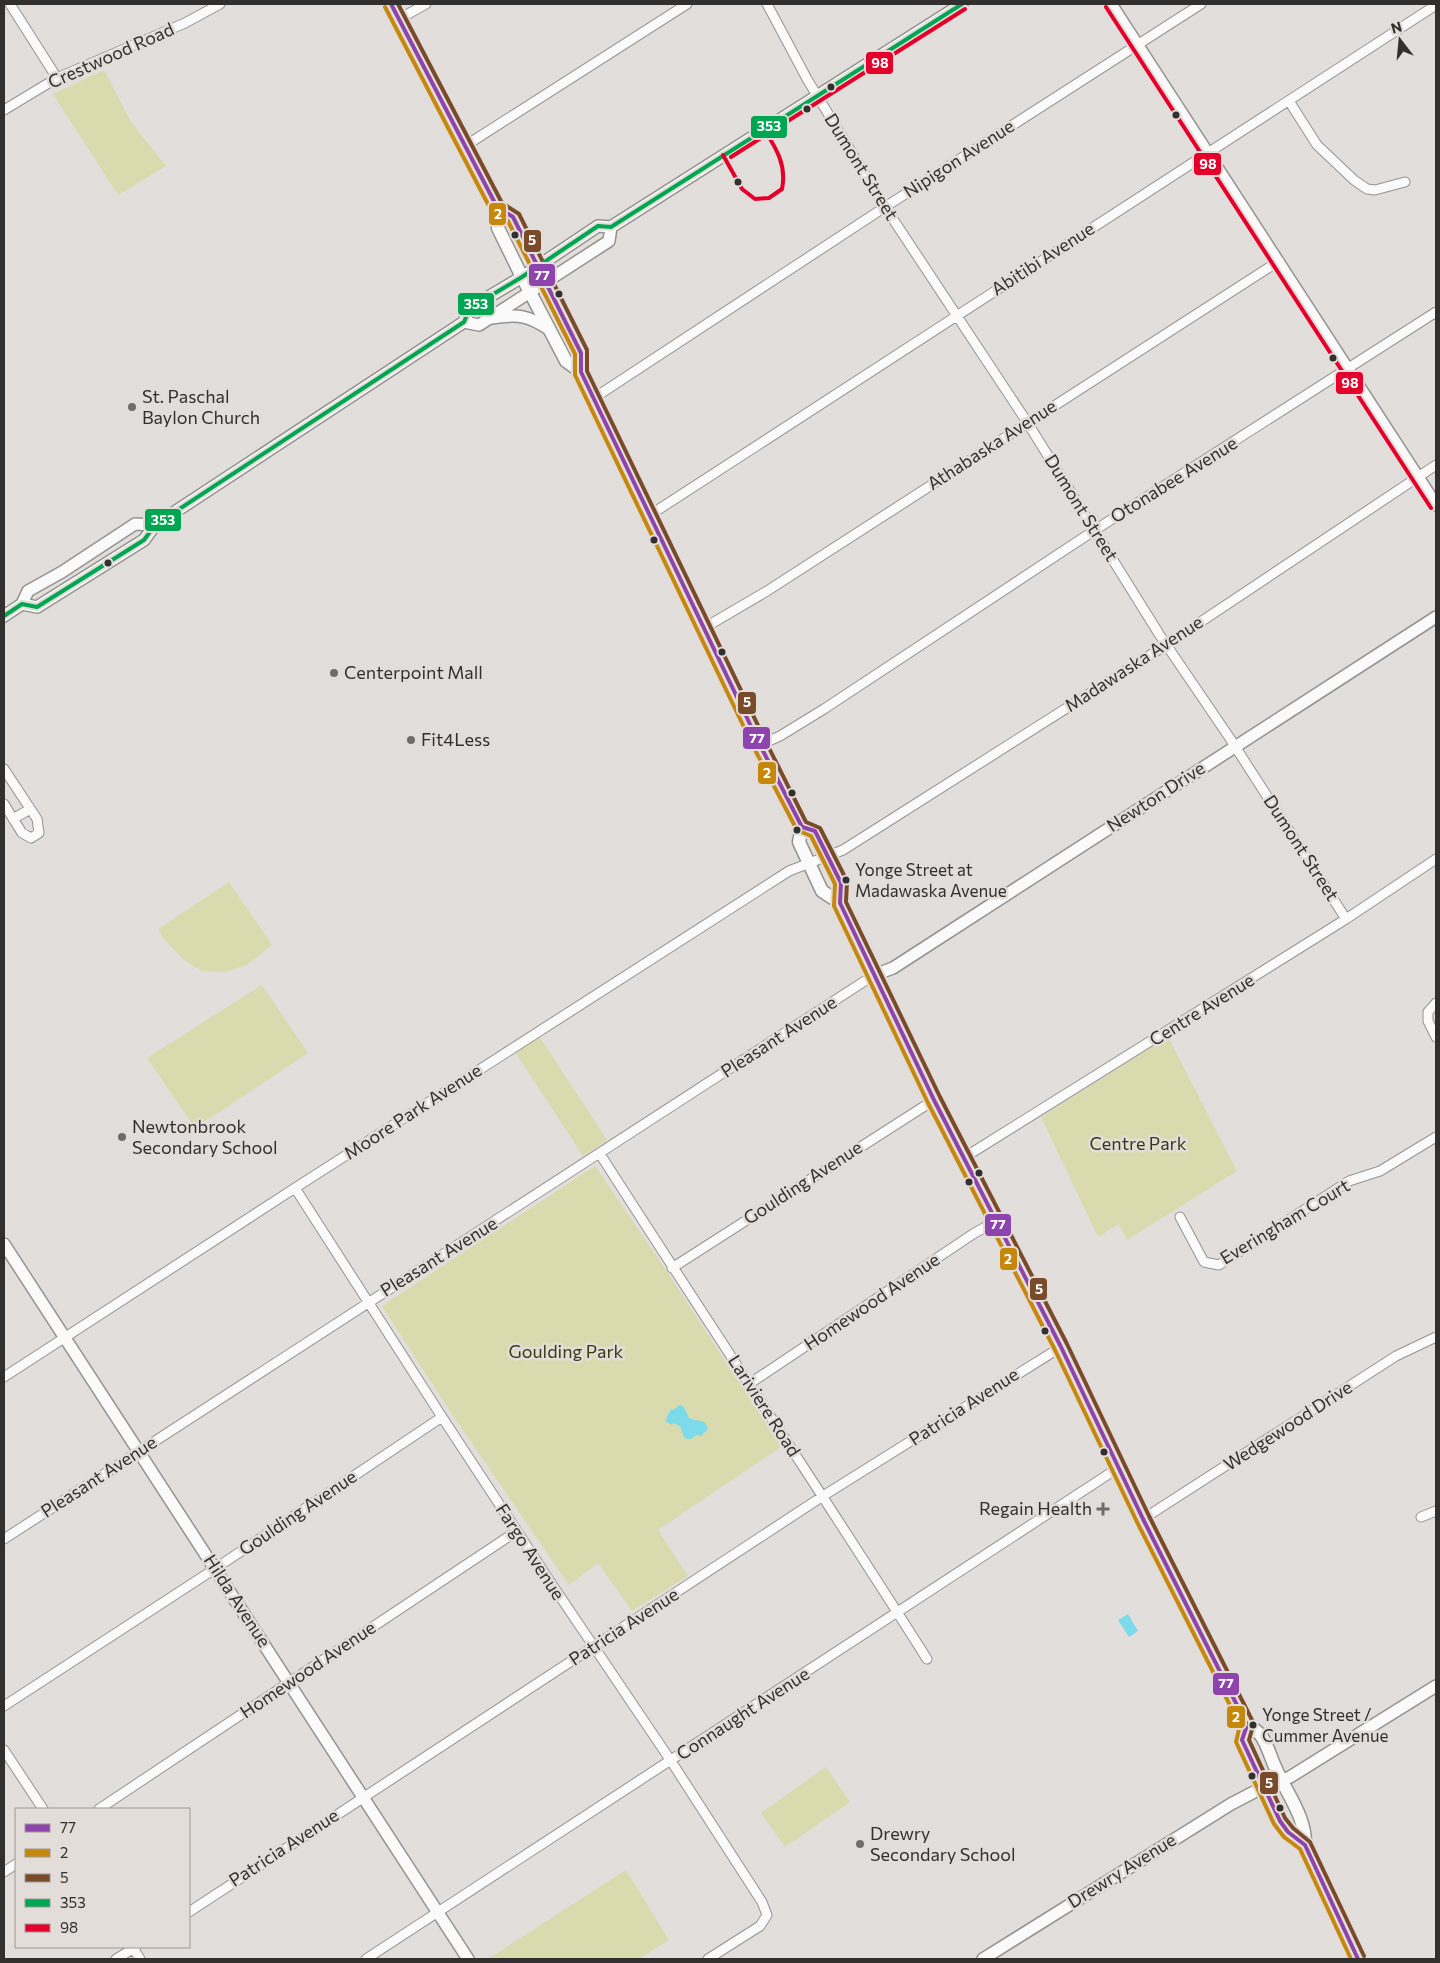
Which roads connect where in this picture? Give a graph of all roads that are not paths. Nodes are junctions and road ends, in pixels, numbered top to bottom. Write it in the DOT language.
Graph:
graph roads {
  1 [pos="10,4"];
  2 [pos="220,4"];
  3 [pos="391,4"];
  4 [pos="426,4"];
  5 [pos="687,4"];
  6 [pos="767,4"];
  7 [pos="962,4"];
  8 [pos="1111,4"];
  9 [pos="1201,4"];
  10 [pos="1436,5"];
  11 [pos="399,19"];
  12 [pos="1137,45"];
  13 [pos="56,78"];
  14 [pos="817,96"];
  15 [pos="1289,101"];
  16 [pos="4,110"];
  17 [pos="465,146"];
  18 [pos="1208,152"];
  19 [pos="1405,182"];
  20 [pos="497,207"];
  21 [pos="885,207"];
  22 [pos="611,227"];
  23 [pos="1279,261"];
  24 [pos="537,267"];
  25 [pos="522,276"];
  26 [pos="545,281"];
  27 [pos="530,291"];
  28 [pos="1436,312"];
  29 [pos="957,315"];
  30 [pos="488,319"];
  31 [pos="464,322"];
  32 [pos="550,330"];
  33 [pos="1348,369"];
  34 [pos="581,372"];
  35 [pos="594,398"];
  36 [pos="1027,422"];
  37 [pos="1436,465"];
  38 [pos="1418,476"];
  39 [pos="1436,505"];
  40 [pos="650,514"];
  41 [pos="156,525"];
  42 [pos="1095,530"];
  43 [pos="72,565"];
  44 [pos="82,579"];
  45 [pos="22,604"];
  46 [pos="4,616"];
  47 [pos="1436,617"];
  48 [pos="704,628"];
  49 [pos="1166,644"];
  50 [pos="760,745"];
  51 [pos="1236,747"];
  52 [pos="4,769"];
  53 [pos="4,804"];
  54 [pos="30,808"];
  55 [pos="13,819"];
  56 [pos="802,827"];
  57 [pos="828,856"];
  58 [pos="1436,858"];
  59 [pos="810,864"];
  60 [pos="840,903"];
  61 [pos="1346,919"];
  62 [pos="874,975"];
  63 [pos="1436,1003"];
  64 [pos="1436,1037"];
  65 [pos="934,1100"];
  66 [pos="1436,1136"];
  67 [pos="600,1154"];
  68 [pos="964,1157"];
  69 [pos="294,1188"];
  70 [pos="1180,1217"];
  71 [pos="996,1220"];
  72 [pos="4,1244"];
  73 [pos="672,1268"];
  74 [pos="368,1302"];
  75 [pos="1436,1337"];
  76 [pos="64,1338"];
  77 [pos="1061,1347"];
  78 [pos="4,1378"];
  79 [pos="749,1384"];
  80 [pos="442,1417"];
  81 [pos="139,1451"];
  82 [pos="1118,1468"];
  83 [pos="824,1496"];
  84 [pos="1436,1510"];
  85 [pos="1421,1517"];
  86 [pos="1142,1519"];
  87 [pos="517,1531"];
  88 [pos="4,1539"];
  89 [pos="216,1568"];
  90 [pos="898,1613"];
  91 [pos="593,1646"];
  92 [pos="927,1659"];
  93 [pos="290,1683"];
  94 [pos="1436,1686"];
  95 [pos="4,1706"];
  96 [pos="1247,1725"];
  97 [pos="4,1750"];
  98 [pos="671,1760"];
  99 [pos="1282,1781"];
  100 [pos="1264,1789"];
  101 [pos="362,1797"];
  102 [pos="42,1808"];
  103 [pos="101,1808"];
  104 [pos="1305,1845"];
  105 [pos="15,1865"];
  106 [pos="4,1872"];
  107 [pos="190,1911"];
  108 [pos="438,1913"];
  109 [pos="134,1948"];
  110 [pos="116,1959"];
  111 [pos="140,1959"];
  112 [pos="366,1959"];
  113 [pos="468,1959"];
  114 [pos="708,1959"];
  115 [pos="983,1959"];
  116 [pos="1358,1959"];
  1 -- 13 [label="street"];
  2 -- 13 [label="street, Crestwood Road"];
  3 -- 11 [label="main road"];
  4 -- 11 [label="street"];
  5 -- 17 [label="street"];
  6 -- 14 [label="street, Dumont Street"];
  7 -- 14 [label="street"];
  8 -- 12 [label="street"];
  9 -- 12 [label="street, Nipigon Avenue"];
  10 -- 15 [label="street, Abitibi Avenue"];
  11 -- 17 [label="main road"];
  12 -- 18 [label="street"];
  12 -- 21 [label="street, Nipigon Avenue"];
  13 -- 16 [label="street, Crestwood Road"];
  14 -- 21 [label="street, Dumont Street"];
  14 -- 22 [label="street"];
  15 -- 18 [label="street, Abitibi Avenue"];
  15 -- 19 [label="street"];
  17 -- 20 [label="main road"];
  18 -- 23 [label="street"];
  18 -- 29 [label="street, Abitibi Avenue"];
  20 -- 24 [label="main road"];
  20 -- 25 [label="main road"];
  21 -- 29 [label="street, Dumont Street"];
  21 -- 35 [label="street, Nipigon Avenue"];
  22 -- 24 [label="street"];
  22 -- 26 [label="street"];
  23 -- 33 [label="street"];
  23 -- 36 [label="street, Athabaska Avenue"];
  24 -- 25 [label="street"];
  24 -- 26 [label="main road"];
  25 -- 27 [label="main road"];
  25 -- 31 [label="street"];
  26 -- 27 [label="street"];
  26 -- 34 [label="main road"];
  27 -- 30 [label="street"];
  27 -- 32 [label="main road"];
  28 -- 33 [label="street, Otonabee Avenue"];
  29 -- 36 [label="street, Dumont Street"];
  29 -- 40 [label="street, Abitibi Avenue"];
  30 -- 31 [label="street"];
  30 -- 32 [label="street"];
  31 -- 41 [label="street"];
  32 -- 34 [label="main road"];
  33 -- 38 [label="street"];
  33 -- 42 [label="street, Otonabee Avenue"];
  34 -- 35 [label="main road"];
  35 -- 40 [label="main road"];
  36 -- 42 [label="street, Dumont Street"];
  36 -- 48 [label="street, Athabaska Avenue"];
  37 -- 38 [label="street, Madawaska Avenue"];
  38 -- 39 [label="street"];
  38 -- 49 [label="street, Madawaska Avenue"];
  40 -- 48 [label="main road"];
  41 -- 43 [label="street"];
  41 -- 44 [label="street"];
  42 -- 49 [label="street, Dumont Street"];
  42 -- 50 [label="street, Otonabee Avenue"];
  43 -- 44 [label="street"];
  43 -- 45 [label="street"];
  44 -- 45 [label="street"];
  45 -- 46 [label="street"];
  47 -- 51 [label="street, Newton Drive"];
  48 -- 50 [label="main road"];
  49 -- 51 [label="street, Dumont Street"];
  49 -- 57 [label="street, Madawaska Avenue"];
  50 -- 56 [label="main road"];
  51 -- 61 [label="street, Dumont Street"];
  51 -- 62 [label="street, Newton Drive"];
  52 -- 54 [label="street"];
  53 -- 55 [label="street"];
  54 -- 55 [label="street"];
  54 -- 55 [label="street"];
  56 -- 57 [label="main road"];
  56 -- 59 [label="main road"];
  57 -- 59 [label="street, Moore Park Avenue"];
  57 -- 60 [label="main road"];
  58 -- 61 [label="street, Centre Avenue"];
  59 -- 60 [label="main road"];
  59 -- 69 [label="street, Moore Park Avenue"];
  60 -- 62 [label="main road"];
  61 -- 68 [label="street, Centre Avenue"];
  62 -- 65 [label="main road"];
  62 -- 67 [label="street, Pleasant Avenue"];
  63 -- 64 [label="street"];
  65 -- 68 [label="main road"];
  65 -- 73 [label="street, Goulding Avenue"];
  66 -- 70 [label="street, Everingham Court"];
  67 -- 73 [label="street, Lariviere Road"];
  67 -- 74 [label="street, Pleasant Avenue"];
  68 -- 71 [label="main road"];
  69 -- 74 [label="street, Fargo Avenue"];
  69 -- 76 [label="street, Moore Park Avenue"];
  71 -- 77 [label="main road"];
  71 -- 79 [label="street, Homewood Avenue"];
  72 -- 76 [label="street, Hilda Avenue"];
  73 -- 79 [label="street, Lariviere Road"];
  74 -- 80 [label="street, Fargo Avenue"];
  74 -- 81 [label="street, Pleasant Avenue"];
  75 -- 86 [label="street, Wedgewood Drive"];
  76 -- 78 [label="street, Moore Park Avenue"];
  76 -- 81 [label="street, Hilda Avenue"];
  77 -- 82 [label="main road"];
  77 -- 83 [label="street, Patricia Avenue"];
  79 -- 83 [label="street, Lariviere Road"];
  80 -- 87 [label="street, Fargo Avenue"];
  80 -- 89 [label="street, Goulding Avenue"];
  81 -- 88 [label="street, Pleasant Avenue"];
  81 -- 89 [label="street, Hilda Avenue"];
  82 -- 86 [label="main road"];
  82 -- 90 [label="street, Connaught Avenue"];
  83 -- 90 [label="street, Lariviere Road"];
  83 -- 91 [label="street, Patricia Avenue"];
  84 -- 85 [label="street"];
  86 -- 96 [label="main road"];
  87 -- 91 [label="street, Fargo Avenue"];
  87 -- 93 [label="street, Homewood Avenue"];
  89 -- 93 [label="street, Hilda Avenue"];
  89 -- 95 [label="street, Goulding Avenue"];
  90 -- 92 [label="street, Lariviere Road"];
  90 -- 98 [label="street, Connaught Avenue"];
  91 -- 98 [label="street, Fargo Avenue"];
  91 -- 101 [label="street, Patricia Avenue"];
  93 -- 101 [label="street, Hilda Avenue"];
  93 -- 103 [label="street, Homewood Avenue"];
  94 -- 99 [label="street, Drewry Avenue"];
  96 -- 99 [label="main road"];
  96 -- 100 [label="main road"];
  97 -- 102 [label="street"];
  98 -- 108 [label="street, Connaught Avenue"];
  98 -- 114 [label="street, Fargo Avenue"];
  99 -- 100 [label="street, Drewry Avenue"];
  99 -- 104 [label="main road"];
  100 -- 104 [label="main road"];
  100 -- 115 [label="street, Drewry Avenue"];
  101 -- 107 [label="street, Patricia Avenue"];
  101 -- 108 [label="street, Hilda Avenue"];
  104 -- 116 [label="main road"];
  105 -- 106 [label="street"];
  108 -- 112 [label="street, Connaught Avenue"];
  108 -- 113 [label="street, Hilda Avenue"];
  109 -- 110 [label="street"];
  109 -- 111 [label="street"];
}
